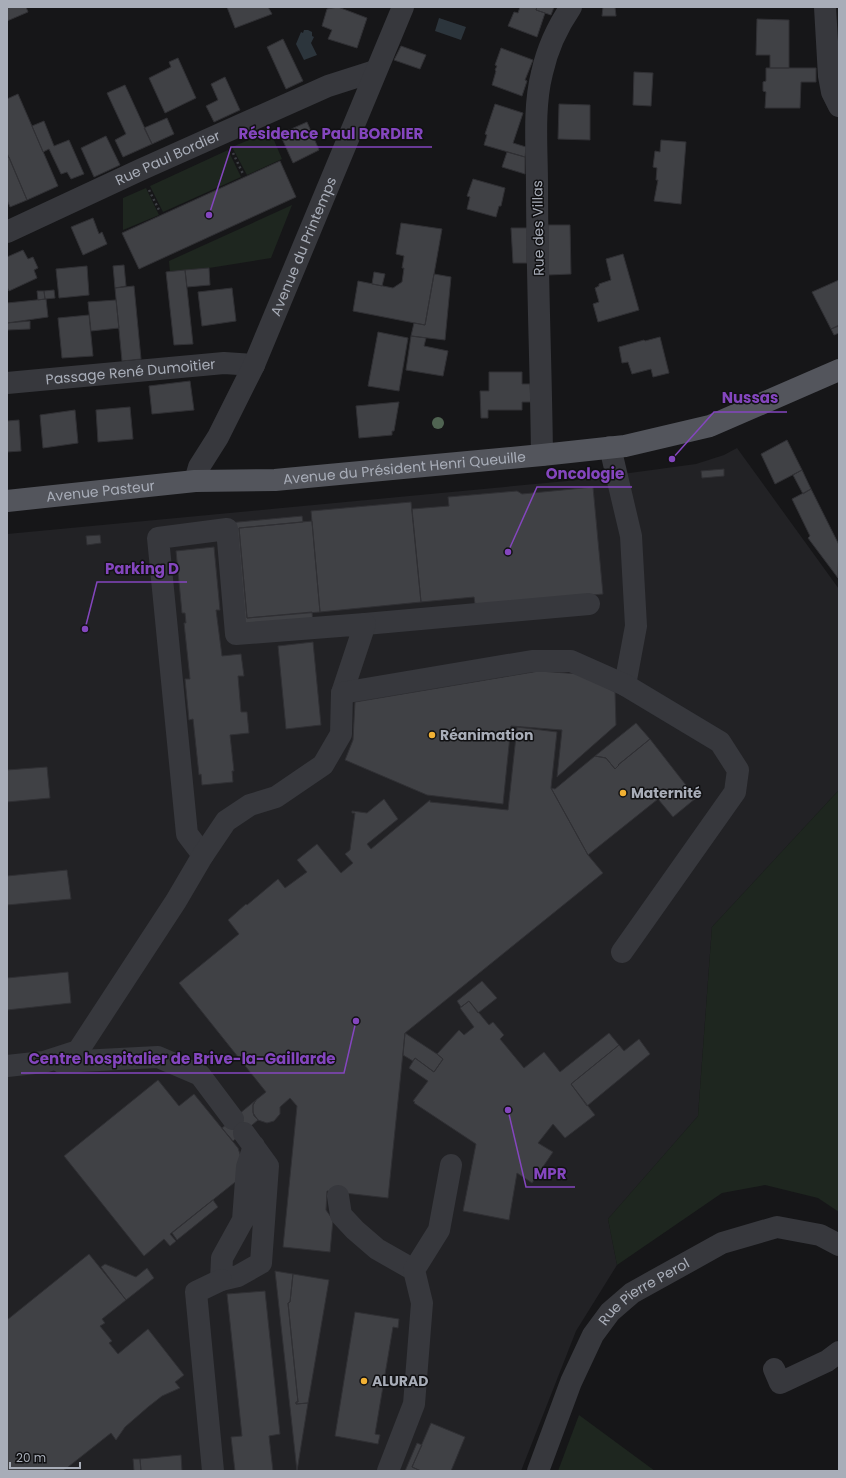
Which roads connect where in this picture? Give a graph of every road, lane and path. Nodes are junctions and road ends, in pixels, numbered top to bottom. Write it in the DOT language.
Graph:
graph roads {
  1 [pos="403,7"];
  2 [pos="571,7"];
  3 [pos="824,7"];
  4 [pos="375,71"];
  5 [pos="839,106"];
  6 [pos="7,232"];
  7 [pos="254,365"];
  8 [pos="839,370"];
  9 [pos="7,383"];
  10 [pos="610,447"];
  11 [pos="542,455"];
  12 [pos="194,481"];
  13 [pos="7,501"];
  14 [pos="589,604"];
  15 [pos="365,624"];
  16 [pos="625,685"];
  17 [pos="342,693"];
  18 [pos="203,856"];
  19 [pos="622,952"];
  20 [pos="44,1062"];
  21 [pos="7,1066"];
  22 [pos="243,1132"];
  23 [pos="451,1165"];
  24 [pos="338,1196"];
  25 [pos="839,1245"];
  26 [pos="414,1270"];
  27 [pos="221,1280"];
  28 [pos="839,1352"];
  29 [pos="774,1369"];
  30 [pos="213,1471"];
  31 [pos="388,1471"];
  32 [pos="538,1471"];
  1 -- 4 [label="street, Avenue du Printemps"];
  2 -- 11 [label="street, Rue des Villas"];
  3 -- 5 [label="street"];
  4 -- 6 [label="street, Rue Paul Bordier"];
  4 -- 7 [label="street, Avenue du Printemps"];
  7 -- 9 [label="street, Passage René Dumoitier"];
  7 -- 12 [label="street, Avenue du Printemps"];
  8 -- 10 [label="main road, Avenue du Président Henri Queuille"];
  10 -- 11 [label="main road, Avenue du Président Henri Queuille"];
  10 -- 16 [label="street"];
  11 -- 12 [label="main road, Avenue du Président Henri Queuille"];
  12 -- 13 [label="main road, Avenue Pasteur"];
  14 -- 15 [label="street"];
  15 -- 17 [label="street"];
  15 -- 18 [label="street"];
  16 -- 17 [label="street"];
  16 -- 19 [label="street"];
  17 -- 18 [label="street"];
  18 -- 20 [label="street"];
  20 -- 21 [label="street"];
  20 -- 22 [label="street"];
  22 -- 27 [label="street"];
  22 -- 27 [label="street"];
  23 -- 26 [label="street"];
  24 -- 26 [label="street"];
  25 -- 32 [label="street, Rue Pierre Perol"];
  26 -- 31 [label="street"];
  27 -- 30 [label="street"];
  28 -- 29 [label="street"];
}
